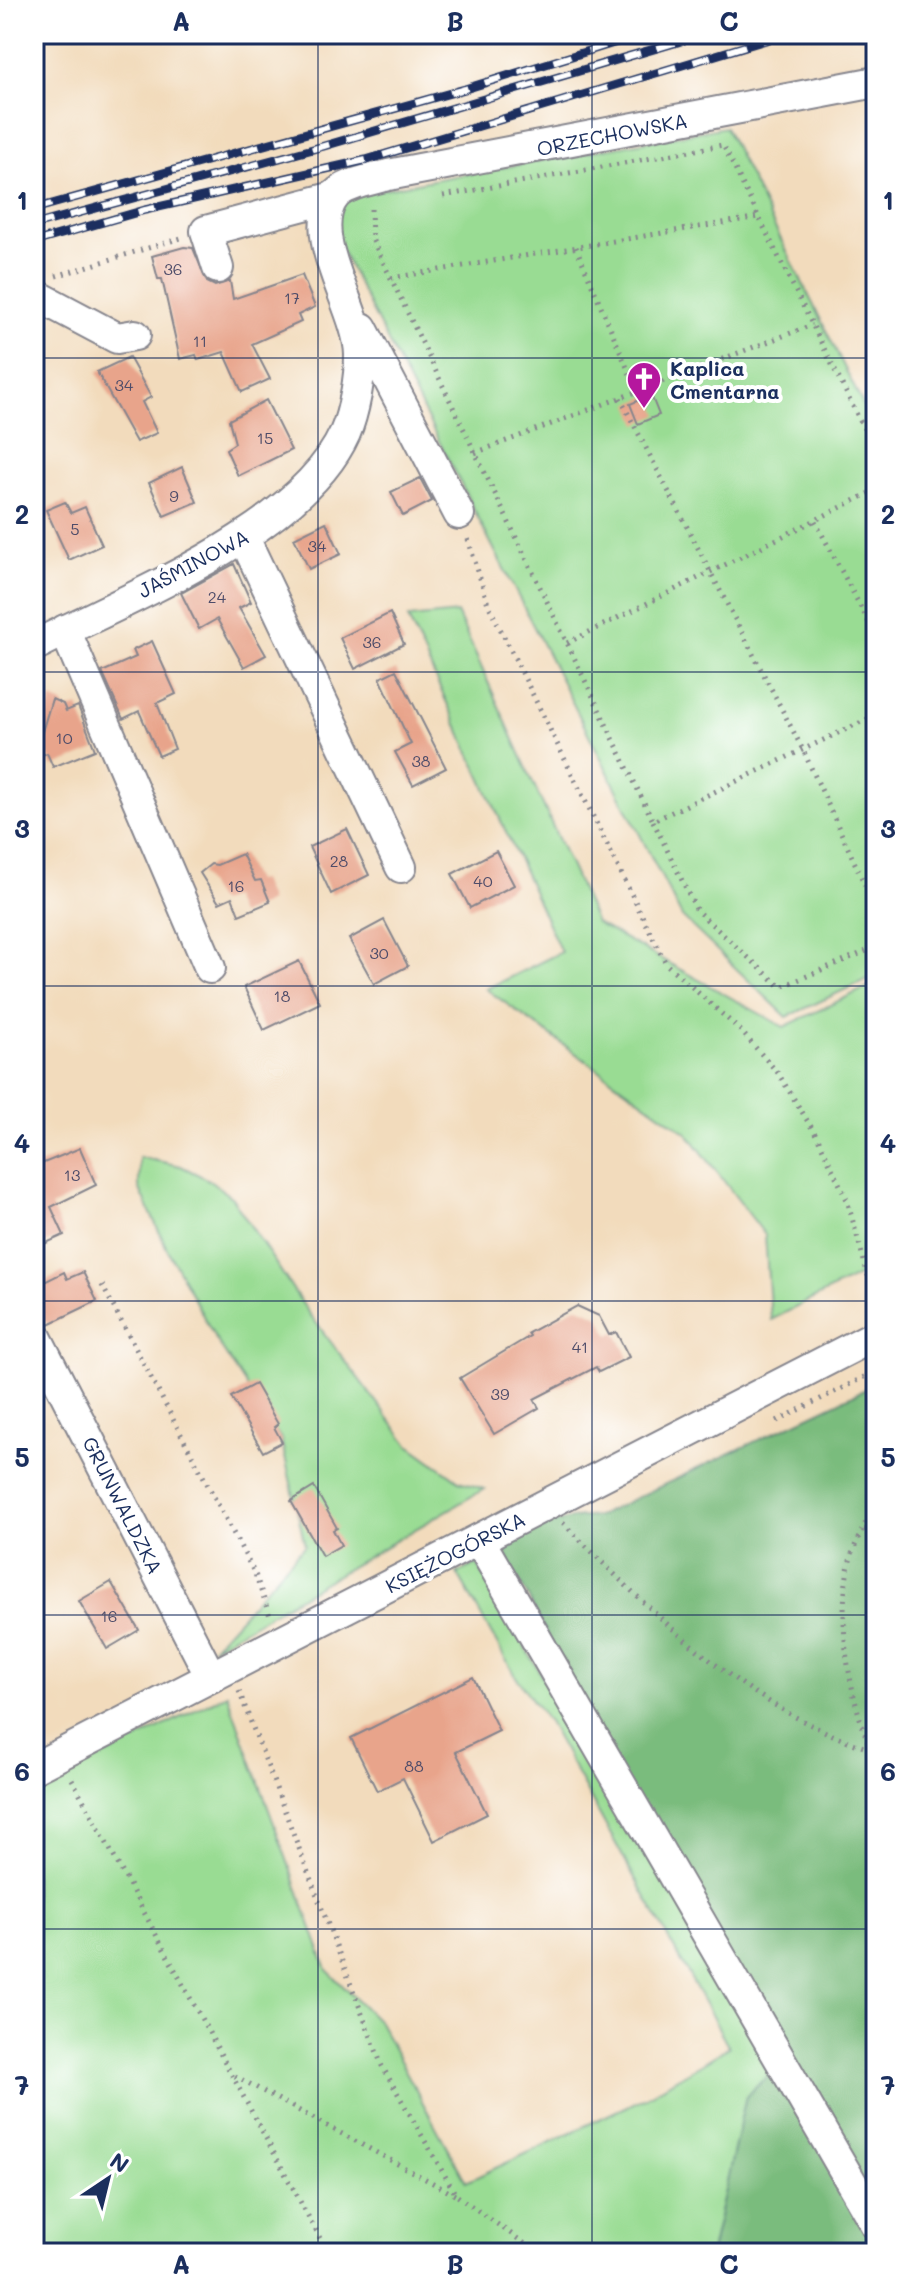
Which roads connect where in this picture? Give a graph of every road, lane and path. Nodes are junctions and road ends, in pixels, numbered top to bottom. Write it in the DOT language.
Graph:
graph roads {
  1 [pos="876,82"];
  2 [pos="341,192"];
  3 [pos="432,198"];
  4 [pos="386,206"];
  5 [pos="759,217"];
  6 [pos="206,231"];
  7 [pos="576,247"];
  8 [pos="218,268"];
  9 [pos="391,278"];
  10 [pos="37,286"];
  11 [pos="351,307"];
  12 [pos="812,325"];
  13 [pos="135,335"];
  14 [pos="637,391"];
  15 [pos="620,398"];
  16 [pos="475,453"];
  17 [pos="876,453"];
  18 [pos="876,490"];
  19 [pos="459,514"];
  20 [pos="815,521"];
  21 [pos="244,538"];
  22 [pos="712,571"];
  23 [pos="65,630"];
  24 [pos="876,636"];
  25 [pos="567,643"];
  26 [pos="34,646"];
  27 [pos="876,715"];
  28 [pos="803,750"];
  29 [pos="653,821"];
  30 [pos="401,867"];
  31 [pos="876,909"];
  32 [pos="876,947"];
  33 [pos="210,968"];
  34 [pos="102,1285"];
  35 [pos="876,1304"];
  36 [pos="34,1333"];
  37 [pos="876,1335"];
  38 [pos="876,1501"];
  39 [pos="548,1504"];
  40 [pos="864,1529"];
  41 [pos="876,1532"];
  42 [pos="479,1540"];
  43 [pos="280,1642"];
  44 [pos="220,1673"];
  45 [pos="873,1750"];
  46 [pos="46,1761"];
  47 [pos="876,1762"];
  48 [pos="232,2075"];
  49 [pos="456,2195"];
  50 [pos="876,2225"];
  51 [pos="328,2253"];
  52 [pos="538,2253"];
  1 -- 2 [label="street, ORZECHOWSKA"];
  2 -- 6 [label="street, ORZECHOWSKA"];
  2 -- 11 [label="street, JAŚMINOWA"];
  3 -- 5 [label="path"];
  4 -- 9 [label="path"];
  5 -- 7 [label="path"];
  5 -- 12 [label="path"];
  6 -- 8 [label="street"];
  6 -- 10 [label="path"];
  7 -- 9 [label="path"];
  7 -- 14 [label="path"];
  9 -- 16 [label="path"];
  10 -- 13 [label="street"];
  11 -- 19 [label="street"];
  11 -- 21 [label="street, JAŚMINOWA"];
  12 -- 14 [label="path"];
  12 -- 17 [label="path"];
  14 -- 15 [label="path"];
  15 -- 16 [label="path"];
  15 -- 22 [label="path"];
  16 -- 25 [label="path"];
  18 -- 20 [label="path"];
  19 -- 35 [label="path"];
  20 -- 22 [label="path"];
  20 -- 24 [label="path"];
  21 -- 23 [label="street, JAŚMINOWA"];
  21 -- 30 [label="street"];
  22 -- 25 [label="path"];
  22 -- 28 [label="path"];
  23 -- 26 [label="street, JAŚMINOWA"];
  23 -- 33 [label="street"];
  25 -- 29 [label="path"];
  27 -- 28 [label="path"];
  28 -- 29 [label="path"];
  28 -- 31 [label="path"];
  29 -- 32 [label="path"];
  34 -- 43 [label="path"];
  36 -- 44 [label="street, GRUNWALDZKA"];
  37 -- 39 [label="street, KSIĘŻOGÓRSKA"];
  38 -- 40 [label="path"];
  39 -- 42 [label="street, KSIĘŻOGÓRSKA"];
  39 -- 45 [label="path"];
  40 -- 41 [label="path"];
  40 -- 45 [label="path"];
  42 -- 43 [label="street, KSIĘŻOGÓRSKA"];
  42 -- 50 [label="street"];
  43 -- 44 [label="street, KSIĘŻOGÓRSKA"];
  44 -- 46 [label="street, KSIĘŻOGÓRSKA"];
  44 -- 49 [label="path"];
  45 -- 47 [label="path"];
  46 -- 48 [label="path"];
  48 -- 49 [label="path"];
  48 -- 51 [label="path"];
  49 -- 52 [label="path"];
}
